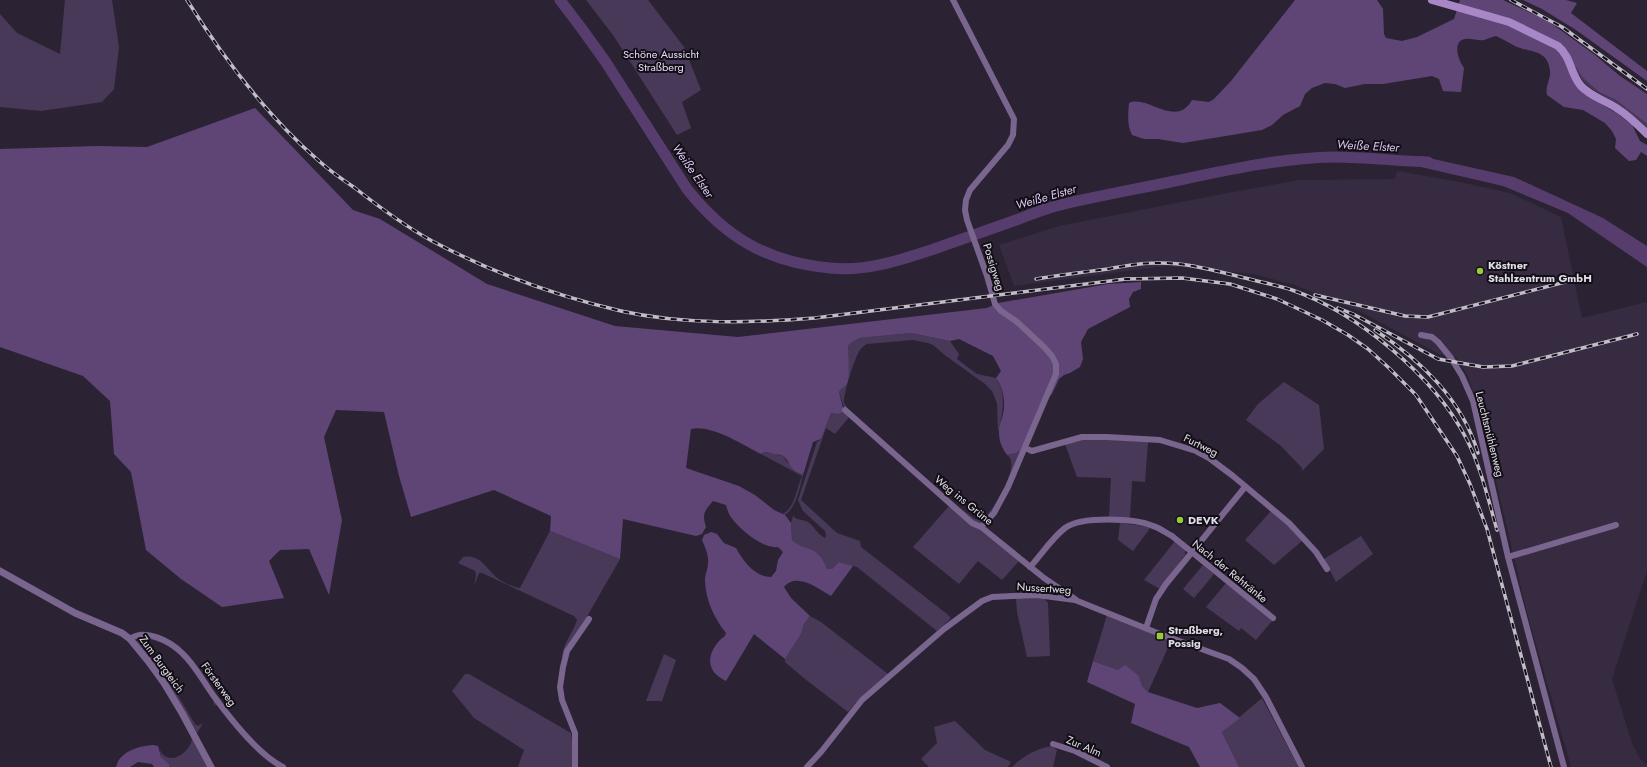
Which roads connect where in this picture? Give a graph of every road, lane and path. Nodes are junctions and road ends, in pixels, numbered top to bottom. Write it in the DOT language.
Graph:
graph roads {
  1 [pos="953,0"];
  2 [pos="1432,0"];
  3 [pos="1647,134"];
  4 [pos="1421,335"];
  5 [pos="845,410"];
  6 [pos="1025,448"];
  7 [pos="1245,487"];
  8 [pos="1616,525"];
  9 [pos="981,527"];
  10 [pos="1192,552"];
  11 [pos="1508,557"];
  12 [pos="1030,567"];
  13 [pos="1327,570"];
  14 [pos="0,571"];
  15 [pos="1075,600"];
  16 [pos="1272,618"];
  17 [pos="589,619"];
  18 [pos="1146,628"];
  19 [pos="130,639"];
  20 [pos="1053,744"];
  21 [pos="212,767"];
  22 [pos="283,767"];
  23 [pos="575,767"];
  24 [pos="807,767"];
  25 [pos="1107,767"];
  26 [pos="1302,767"];
  27 [pos="1564,767"];
  1 -- 6 [label="street, Possigweg"];
  2 -- 3 [label="main road"];
  4 -- 11 [label="street, Leuchtsmühlenweg"];
  5 -- 9 [label="street, Weg ins Grüne"];
  6 -- 7 [label="street, Furtweg"];
  6 -- 9 [label="street, Possigweg"];
  7 -- 10 [label="street"];
  7 -- 13 [label="street, Furtweg"];
  8 -- 11 [label="street"];
  9 -- 12 [label="street, Weg ins Grüne"];
  10 -- 12 [label="street, Nach der Rehtränke"];
  10 -- 16 [label="street, Nach der Rehtränke"];
  10 -- 18 [label="street"];
  11 -- 27 [label="street, Leuchtsmühlenweg"];
  12 -- 15 [label="street, Weg ins Grüne"];
  14 -- 19 [label="street, Zum Burgteich"];
  15 -- 18 [label="street, Nussertweg"];
  15 -- 24 [label="street, Nussertweg"];
  17 -- 23 [label="street"];
  18 -- 26 [label="street, Nussertweg"];
  19 -- 21 [label="street, Zum Burgteich"];
  19 -- 22 [label="street, Försterweg"];
  20 -- 25 [label="street, Zur Alm"];
}
